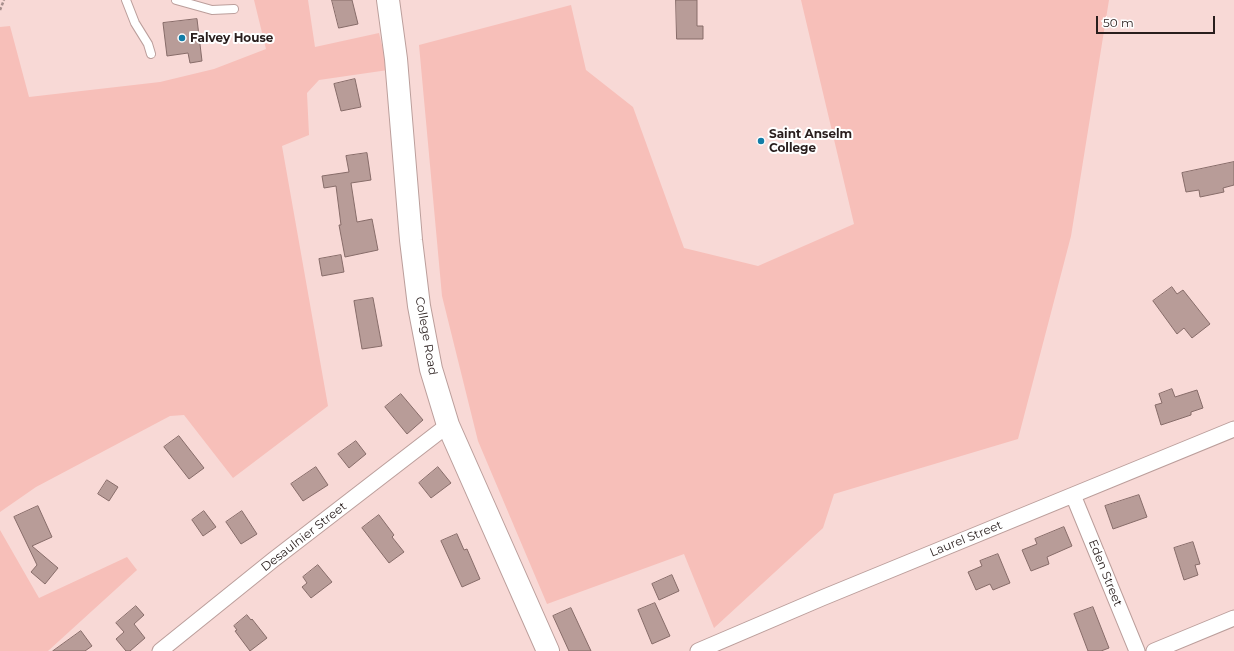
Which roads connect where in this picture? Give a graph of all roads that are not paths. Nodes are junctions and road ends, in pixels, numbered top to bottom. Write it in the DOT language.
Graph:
graph roads {
  1 [pos="126,0"];
  2 [pos="176,0"];
  3 [pos="388,0"];
  4 [pos="234,9"];
  5 [pos="151,54"];
  6 [pos="448,425"];
  7 [pos="1234,429"];
  8 [pos="1073,495"];
  9 [pos="1234,618"];
  10 [pos="160,651"];
  11 [pos="548,651"];
  12 [pos="698,651"];
  13 [pos="1137,651"];
  14 [pos="1154,651"];
  1 -- 5 [label="lane"];
  2 -- 4 [label="lane"];
  3 -- 6 [label="street, College Road"];
  6 -- 10 [label="street, Desaulnier Street"];
  6 -- 11 [label="street, College Road"];
  7 -- 8 [label="street, Laurel Street"];
  8 -- 12 [label="street, Laurel Street"];
  8 -- 13 [label="street, Eden Street"];
  9 -- 14 [label="street"];
}
